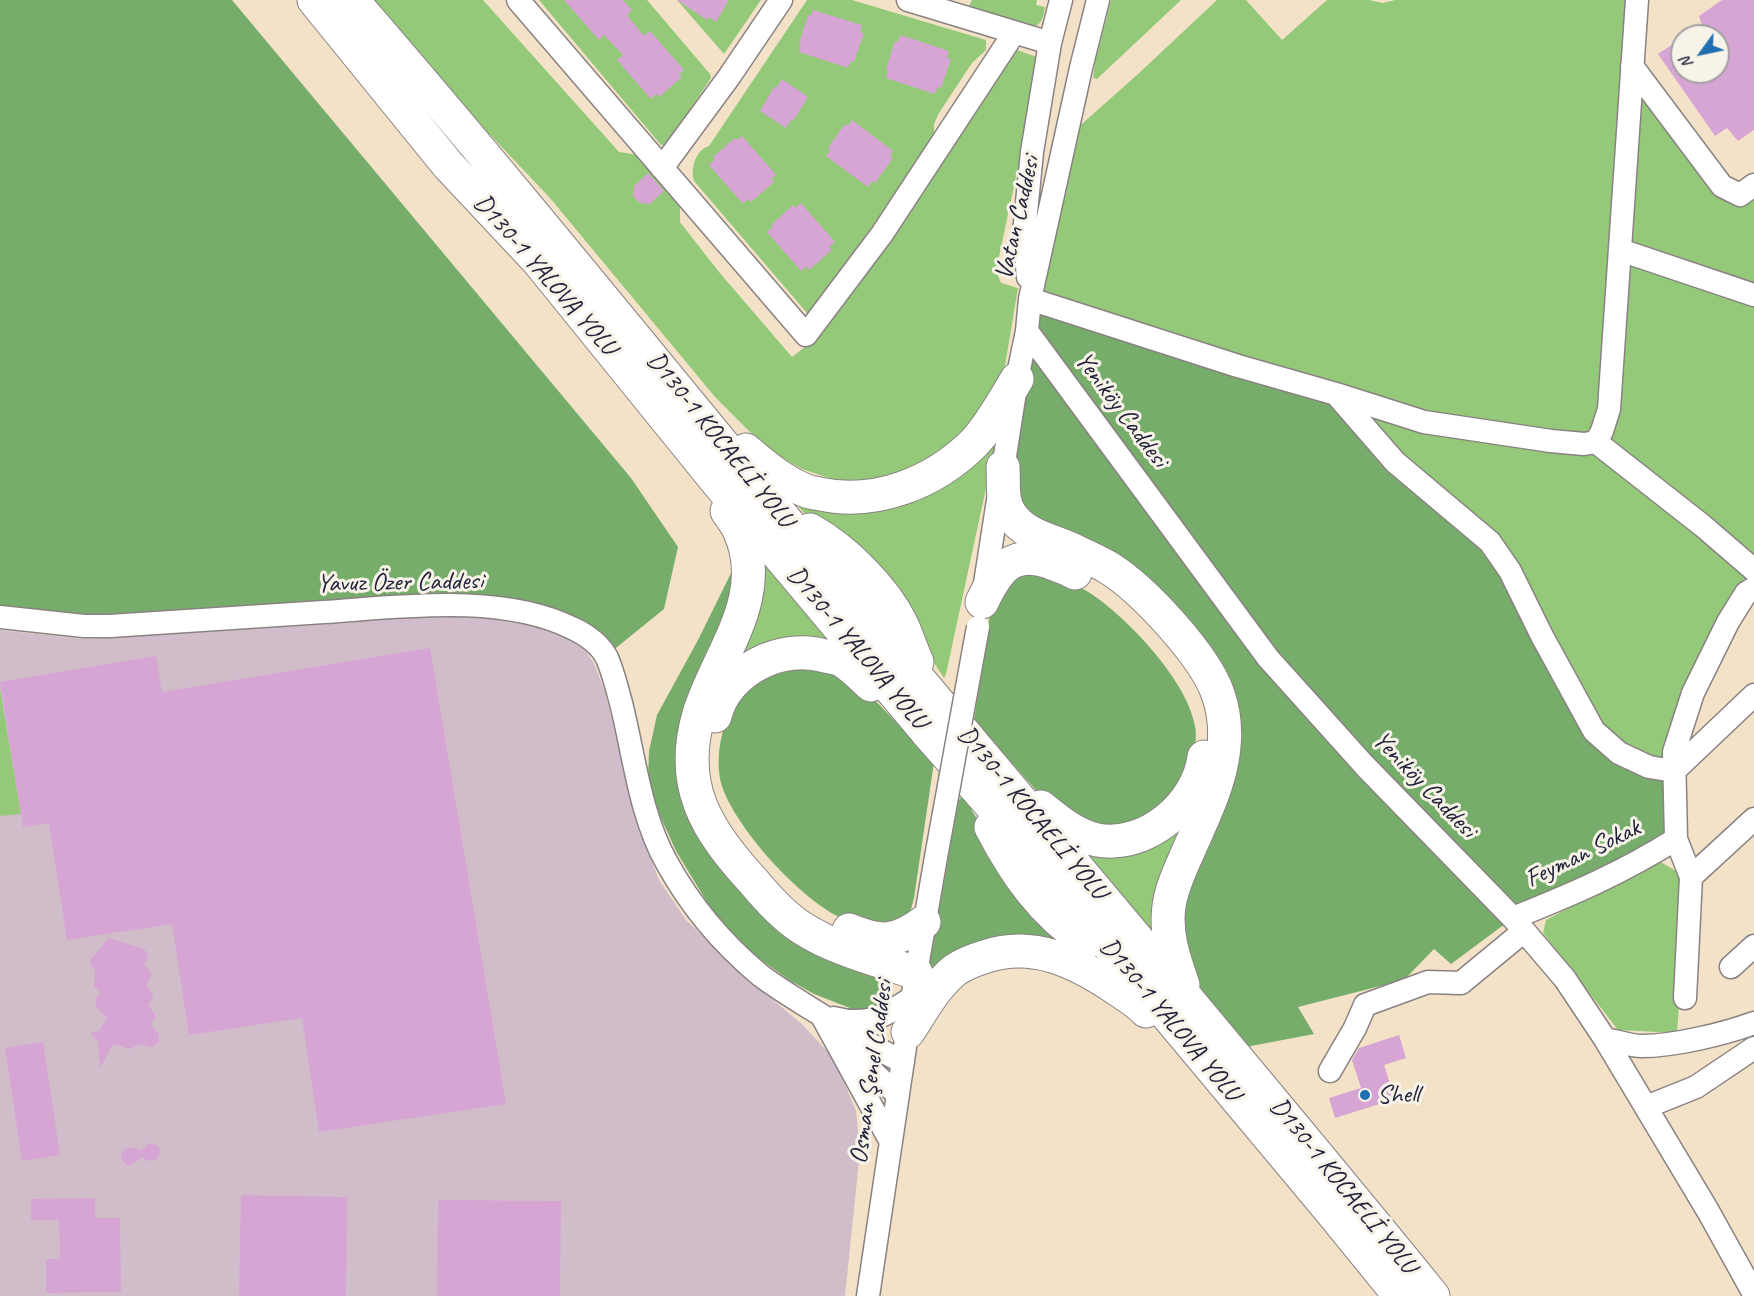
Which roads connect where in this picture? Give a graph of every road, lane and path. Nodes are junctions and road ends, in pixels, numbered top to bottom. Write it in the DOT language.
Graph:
graph roads {
  1 [pos="314,0"];
  2 [pos="352,0"];
  3 [pos="518,0"];
  4 [pos="781,0"];
  5 [pos="908,0"];
  6 [pos="1061,0"];
  7 [pos="1098,0"];
  8 [pos="1637,0"];
  9 [pos="1014,33"];
  10 [pos="1050,43"];
  11 [pos="1632,66"];
  12 [pos="662,168"];
  13 [pos="1754,185"];
  14 [pos="476,195"];
  15 [pos="1620,250"];
  16 [pos="1754,295"];
  17 [pos="1030,299"];
  18 [pos="1027,331"];
  19 [pos="670,378"];
  20 [pos="1017,378"];
  21 [pos="1336,394"];
  22 [pos="1596,442"];
  23 [pos="1003,467"];
  24 [pos="1754,570"];
  25 [pos="1754,588"];
  26 [pos="980,614"];
  27 [pos="0,617"];
  28 [pos="1754,694"];
  29 [pos="926,731"];
  30 [pos="1674,771"];
  31 [pos="983,775"];
  32 [pos="1754,819"];
  33 [pos="1676,838"];
  34 [pos="1691,877"];
  35 [pos="924,922"];
  36 [pos="1519,924"];
  37 [pos="1754,946"];
  38 [pos="1731,968"];
  39 [pos="914,986"];
  40 [pos="1188,998"];
  41 [pos="1684,998"];
  42 [pos="821,1015"];
  43 [pos="1754,1023"];
  44 [pos="1605,1039"];
  45 [pos="905,1047"];
  46 [pos="1754,1048"];
  47 [pos="1330,1071"];
  48 [pos="898,1095"];
  49 [pos="1646,1107"];
  50 [pos="1257,1124"];
  51 [pos="891,1142"];
  52 [pos="1754,1294"];
  53 [pos="868,1296"];
  54 [pos="1400,1296"];
  55 [pos="1433,1296"];
  1 -- 14 [label="highway, D130-1 YALOVA YOLU"];
  2 -- 19 [label="highway, D130-1 KOCAELİ YOLU"];
  3 -- 12 [label="street"];
  4 -- 12 [label="street"];
  5 -- 9 [label="street"];
  6 -- 10 [label="street, Vatan Caddesi"];
  7 -- 17 [label="street, Vatan Caddesi"];
  8 -- 11 [label="street"];
  9 -- 10 [label="street"];
  9 -- 12 [label="street"];
  10 -- 17 [label="street, Vatan Caddesi"];
  11 -- 13 [label="street"];
  11 -- 15 [label="street"];
  14 -- 29 [label="highway, D130-1 YALOVA YOLU"];
  14 -- 39 [label="highway"];
  15 -- 16 [label="street"];
  15 -- 22 [label="street"];
  17 -- 18 [label="street, Osman Şenel Caddesi"];
  17 -- 21 [label="street"];
  18 -- 20 [label="street, Osman Şenel Caddesi"];
  18 -- 36 [label="street, Yeniköy Caddesi"];
  19 -- 20 [label="highway"];
  19 -- 31 [label="highway, D130-1 KOCAELİ YOLU"];
  20 -- 23 [label="street, Osman Şenel Caddesi"];
  21 -- 22 [label="street"];
  21 -- 30 [label="street"];
  22 -- 24 [label="street"];
  23 -- 26 [label="street, Osman Şenel Caddesi"];
  23 -- 40 [label="highway"];
  25 -- 30 [label="street"];
  26 -- 31 [label="highway"];
  26 -- 35 [label="street, Osman Şenel Caddesi, bridge"];
  27 -- 42 [label="street, Yavuz Özer Caddesi"];
  28 -- 30 [label="street"];
  29 -- 31 [label="highway, D130-1 YALOVA YOLU"];
  29 -- 35 [label="highway"];
  30 -- 33 [label="street"];
  31 -- 40 [label="highway, D130-1 KOCAELİ YOLU"];
  31 -- 50 [label="highway, D130-1 YALOVA YOLU"];
  32 -- 34 [label="street"];
  33 -- 34 [label="street"];
  33 -- 36 [label="street, Feyman Sokak"];
  34 -- 41 [label="street"];
  35 -- 39 [label="street, Osman Şenel Caddesi"];
  36 -- 44 [label="street, Yeniköy Caddesi"];
  36 -- 47 [label="street, Feyman Sokak"];
  37 -- 38 [label="street"];
  39 -- 42 [label="street, Yavuz Özer Caddesi"];
  39 -- 45 [label="street, Osman Şenel Caddesi"];
  40 -- 55 [label="highway, D130-1 KOCAELİ YOLU"];
  42 -- 45 [label="street, Yavuz Özer Caddesi"];
  42 -- 48 [label="street, Yavuz Özer Caddesi"];
  42 -- 51 [label="street, Yavuz Özer Caddesi"];
  43 -- 44 [label="street"];
  44 -- 49 [label="street, Yeniköy Caddesi"];
  45 -- 48 [label="street, Osman Şenel Caddesi"];
  45 -- 50 [label="highway"];
  46 -- 49 [label="street"];
  48 -- 51 [label="street, Osman Şenel Caddesi"];
  49 -- 52 [label="street, Yeniköy Caddesi"];
  50 -- 54 [label="highway, D130-1 YALOVA YOLU"];
  51 -- 53 [label="street, Osman Şenel Caddesi"];
}
